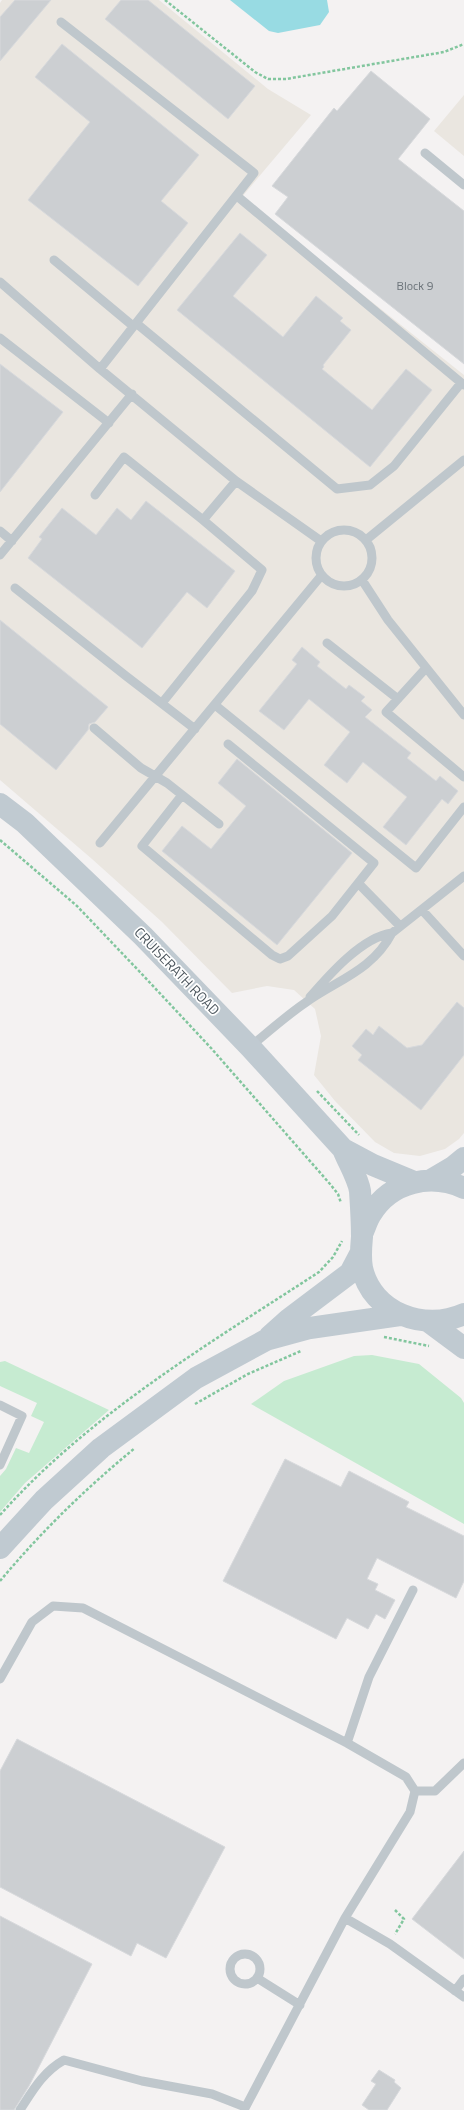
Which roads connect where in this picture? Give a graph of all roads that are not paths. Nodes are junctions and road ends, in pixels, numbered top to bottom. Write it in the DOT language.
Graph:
graph roads {
  1 [pos="61,22"];
  2 [pos="425,153"];
  3 [pos="464,185"];
  4 [pos="236,196"];
  5 [pos="54,260"];
  6 [pos="0,282"];
  7 [pos="134,324"];
  8 [pos="0,338"];
  9 [pos="100,369"];
  10 [pos="463,384"];
  11 [pos="132,394"];
  12 [pos="109,423"];
  13 [pos="464,460"];
  14 [pos="236,481"];
  15 [pos="95,495"];
  16 [pos="204,520"];
  17 [pos="0,531"];
  18 [pos="366,540"];
  19 [pos="12,541"];
  20 [pos="321,541"];
  21 [pos="0,555"];
  22 [pos="321,576"];
  23 [pos="362,580"];
  24 [pos="15,588"];
  25 [pos="327,643"];
  26 [pos="426,668"];
  27 [pos="398,699"];
  28 [pos="162,703"];
  29 [pos="215,705"];
  30 [pos="464,715"];
  31 [pos="94,728"];
  32 [pos="195,729"];
  33 [pos="228,744"];
  34 [pos="464,777"];
  35 [pos="156,778"];
  36 [pos="182,795"];
  37 [pos="0,804"];
  38 [pos="464,807"];
  39 [pos="219,824"];
  40 [pos="100,843"];
  41 [pos="464,876"];
  42 [pos="359,884"];
  43 [pos="422,910"];
  44 [pos="400,926"];
  45 [pos="392,933"];
  46 [pos="464,956"];
  47 [pos="305,1002"];
  48 [pos="250,1047"];
  49 [pos="342,1149"];
  50 [pos="464,1158"];
  51 [pos="423,1181"];
  52 [pos="464,1188"];
  53 [pos="355,1243"];
  54 [pos="464,1314"];
  55 [pos="400,1315"];
  56 [pos="429,1322"];
  57 [pos="266,1340"];
  58 [pos="464,1348"];
  59 [pos="0,1405"];
  60 [pos="4,1448"];
  61 [pos="0,1464"];
  62 [pos="0,1548"];
  63 [pos="413,1590"];
  64 [pos="0,1679"];
  65 [pos="347,1743"];
  66 [pos="464,1763"];
  67 [pos="415,1791"];
  68 [pos="345,1918"];
  69 [pos="257,1978"];
  70 [pos="464,1979"];
  71 [pos="455,1991"];
  72 [pos="464,1997"];
  73 [pos="300,2005"];
  74 [pos="244,2109"];
  75 [pos="20,2110"];
  1 -- 4 [label="lane"];
  2 -- 3 [label="lane"];
  4 -- 7 [label="lane"];
  4 -- 10 [label="lane"];
  5 -- 7 [label="lane"];
  6 -- 9 [label="lane"];
  7 -- 9 [label="lane"];
  7 -- 10 [label="lane"];
  8 -- 12 [label="lane"];
  9 -- 11 [label="lane"];
  11 -- 12 [label="lane"];
  11 -- 14 [label="lane"];
  12 -- 19 [label="lane"];
  13 -- 18 [label="lane"];
  14 -- 16 [label="lane"];
  14 -- 20 [label="lane"];
  15 -- 16 [label="lane"];
  16 -- 28 [label="lane"];
  17 -- 19 [label="lane"];
  18 -- 20 [label="lane"];
  18 -- 23 [label="lane"];
  19 -- 21 [label="lane"];
  20 -- 22 [label="lane"];
  22 -- 23 [label="lane"];
  22 -- 29 [label="lane"];
  23 -- 26 [label="lane"];
  24 -- 28 [label="lane"];
  25 -- 27 [label="lane"];
  26 -- 27 [label="lane"];
  26 -- 30 [label="lane"];
  27 -- 34 [label="lane"];
  28 -- 32 [label="lane"];
  29 -- 32 [label="lane"];
  29 -- 38 [label="lane"];
  31 -- 35 [label="lane"];
  32 -- 35 [label="lane"];
  33 -- 42 [label="lane"];
  35 -- 36 [label="lane"];
  35 -- 40 [label="lane"];
  36 -- 39 [label="lane"];
  36 -- 42 [label="lane"];
  37 -- 48 [label="main road, CRUISERATH ROAD"];
  41 -- 43 [label="lane"];
  42 -- 44 [label="lane"];
  43 -- 44 [label="lane"];
  43 -- 46 [label="lane"];
  44 -- 45 [label="lane"];
  45 -- 47 [label="lane"];
  45 -- 47 [label="lane"];
  47 -- 48 [label="lane"];
  48 -- 49 [label="main road, CRUISERATH ROAD"];
  49 -- 51 [label="main road, CRUISERATH ROAD"];
  49 -- 53 [label="main road, CRUISERATH ROAD"];
  50 -- 51 [label="main road"];
  51 -- 52 [label="main road"];
  51 -- 53 [label="main road"];
  53 -- 55 [label="main road, CRUISERATH ROAD"];
  53 -- 57 [label="main road"];
  54 -- 56 [label="main road"];
  55 -- 56 [label="main road"];
  55 -- 57 [label="main road"];
  56 -- 58 [label="main road"];
  57 -- 62 [label="main road"];
  59 -- 60 [label="lane"];
  60 -- 61 [label="lane"];
  63 -- 65 [label="lane"];
  64 -- 65 [label="lane"];
  65 -- 67 [label="lane"];
  66 -- 67 [label="lane"];
  67 -- 68 [label="lane"];
  68 -- 71 [label="lane"];
  68 -- 73 [label="lane"];
  69 -- 73 [label="lane"];
  70 -- 71 [label="lane"];
  71 -- 72 [label="lane"];
  73 -- 74 [label="lane"];
  74 -- 75 [label="lane"];
}
